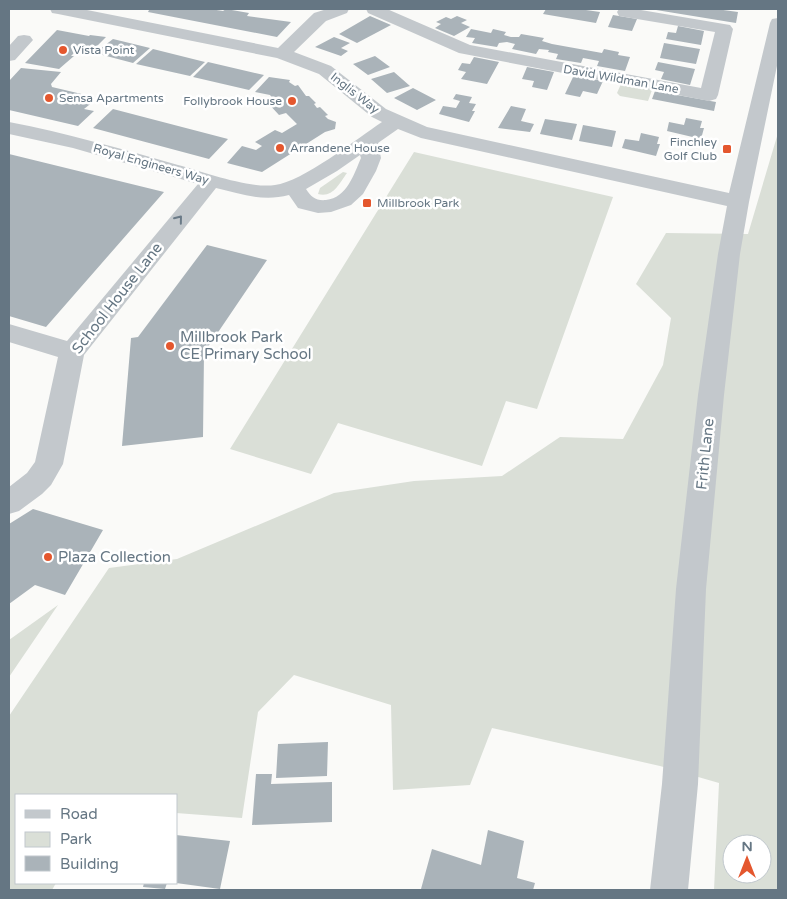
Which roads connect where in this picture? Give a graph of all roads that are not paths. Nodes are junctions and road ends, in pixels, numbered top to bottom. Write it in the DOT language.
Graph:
graph roads {
  1 [pos="58,9"];
  2 [pos="341,9"];
  3 [pos="374,9"];
  4 [pos="303,10"];
  5 [pos="625,12"];
  6 [pos="320,17"];
  7 [pos="777,34"];
  8 [pos="24,40"];
  9 [pos="282,54"];
  10 [pos="9,56"];
  11 [pos="396,121"];
  12 [pos="9,128"];
  13 [pos="368,142"];
  14 [pos="211,181"];
  15 [pos="294,187"];
  16 [pos="738,202"];
  17 [pos="9,333"];
  18 [pos="72,352"];
  19 [pos="9,502"];
  20 [pos="669,890"];
  1 -- 9 [label="street, Inglis Way"];
  2 -- 6 [label="street"];
  3 -- 5 [label="street, David Wildman Lane"];
  4 -- 6 [label="street"];
  6 -- 9 [label="street"];
  7 -- 16 [label="street, Frith Lane"];
  8 -- 10 [label="street"];
  9 -- 11 [label="street, Inglis Way"];
  11 -- 13 [label="street, Royal Engineers Way"];
  11 -- 16 [label="street, Inglis Way"];
  12 -- 14 [label="street, Royal Engineers Way"];
  13 -- 15 [label="street, Royal Engineers Way"];
  13 -- 15 [label="street"];
  14 -- 15 [label="street, Royal Engineers Way"];
  18 -- 14 [label="street, School House Lane, one-way"];
  16 -- 20 [label="street, Frith Lane"];
  17 -- 18 [label="street"];
  18 -- 19 [label="street, School House Lane"];
}
